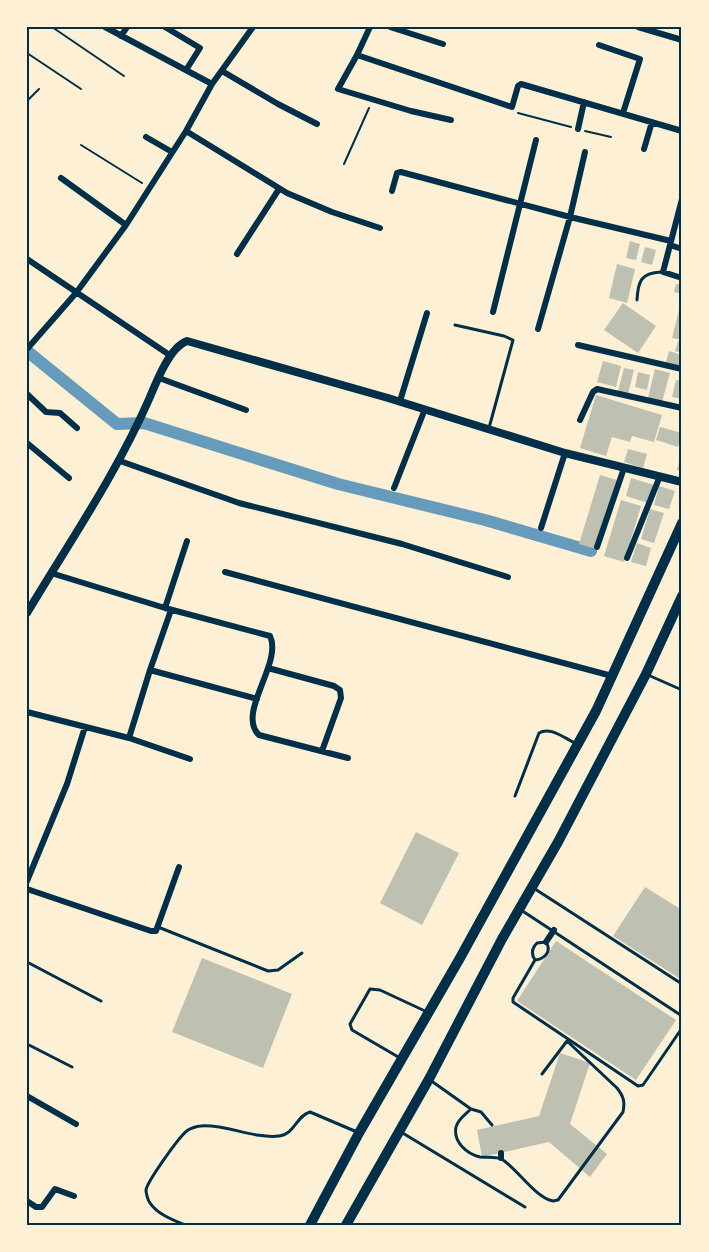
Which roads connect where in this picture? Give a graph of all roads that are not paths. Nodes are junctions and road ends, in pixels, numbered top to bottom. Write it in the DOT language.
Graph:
graph roads {
  1 [pos="105,27"];
  2 [pos="127,27"];
  3 [pos="165,27"];
  4 [pos="253,27"];
  5 [pos="370,27"];
  6 [pos="390,27"];
  7 [pos="638,27"];
  8 [pos="121,36"];
  9 [pos="682,40"];
  10 [pos="443,44"];
  11 [pos="599,45"];
  12 [pos="357,55"];
  13 [pos="186,70"];
  14 [pos="222,71"];
  15 [pos="212,84"];
  16 [pos="584,102"];
  17 [pos="623,113"];
  18 [pos="451,120"];
  19 [pos="651,122"];
  20 [pos="317,124"];
  21 [pos="579,129"];
  22 [pos="186,131"];
  23 [pos="682,131"];
  24 [pos="146,137"];
  25 [pos="536,140"];
  26 [pos="644,149"];
  27 [pos="172,152"];
  28 [pos="585,152"];
  29 [pos="61,178"];
  30 [pos="279,189"];
  31 [pos="392,191"];
  32 [pos="682,199"];
  33 [pos="520,203"];
  34 [pos="570,217"];
  35 [pos="679,224"];
  36 [pos="126,225"];
  37 [pos="380,228"];
  38 [pos="670,243"];
  39 [pos="682,249"];
  40 [pos="237,254"];
  41 [pos="27,259"];
  42 [pos="663,272"];
  43 [pos="682,278"];
  44 [pos="76,293"];
  45 [pos="637,300"];
  46 [pos="493,312"];
  47 [pos="427,313"];
  48 [pos="454,325"];
  49 [pos="538,328"];
  50 [pos="578,345"];
  51 [pos="28,347"];
  52 [pos="171,356"];
  53 [pos="682,369"];
  54 [pos="159,378"];
  55 [pos="27,394"];
  56 [pos="400,401"];
  57 [pos="682,408"];
  58 [pos="425,409"];
  59 [pos="246,410"];
  60 [pos="580,420"];
  61 [pos="77,428"];
  62 [pos="489,428"];
  63 [pos="27,443"];
  64 [pos="565,453"];
  65 [pos="120,461"];
  66 [pos="624,468"];
  67 [pos="660,476"];
  68 [pos="69,478"];
  69 [pos="682,482"];
  70 [pos="394,488"];
  71 [pos="682,523"];
  72 [pos="541,528"];
  73 [pos="187,541"];
  74 [pos="597,547"];
  75 [pos="627,558"];
  76 [pos="225,572"];
  77 [pos="51,573"];
  78 [pos="508,578"];
  79 [pos="682,596"];
  80 [pos="168,609"];
  81 [pos="27,613"];
  82 [pos="268,668"];
  83 [pos="150,670"];
  84 [pos="646,674"];
  85 [pos="613,676"];
  86 [pos="682,690"];
  87 [pos="256,699"];
  88 [pos="27,711"];
  89 [pos="85,727"];
  90 [pos="129,738"];
  91 [pos="577,744"];
  92 [pos="322,751"];
  93 [pos="348,758"];
  94 [pos="190,759"];
  95 [pos="515,796"];
  96 [pos="179,867"];
  97 [pos="27,881"];
  98 [pos="532,887"];
  99 [pos="27,889"];
  100 [pos="519,909"];
  101 [pos="158,927"];
  102 [pos="554,930"];
  103 [pos="546,942"];
  104 [pos="302,953"];
  105 [pos="535,960"];
  106 [pos="27,962"];
  107 [pos="682,984"];
  108 [pos="101,1001"];
  109 [pos="428,1012"];
  110 [pos="682,1016"];
  111 [pos="682,1028"];
  112 [pos="27,1044"];
  113 [pos="401,1059"];
  114 [pos="72,1067"];
  115 [pos="542,1074"];
  116 [pos="429,1079"];
  117 [pos="27,1096"];
  118 [pos="471,1109"];
  119 [pos="76,1124"];
  120 [pos="492,1125"];
  121 [pos="398,1130"];
  122 [pos="359,1132"];
  123 [pos="74,1196"];
  124 [pos="27,1201"];
  125 [pos="525,1208"];
  126 [pos="184,1225"];
  127 [pos="310,1225"];
  128 [pos="346,1225"];
  1 -- 8 [label="street"];
  2 -- 8 [label="street"];
  3 -- 13 [label="street"];
  4 -- 14 [label="street"];
  5 -- 12 [label="street"];
  6 -- 10 [label="street"];
  7 -- 9 [label="street"];
  8 -- 13 [label="street"];
  11 -- 17 [label="street"];
  12 -- 16 [label="street"];
  12 -- 18 [label="street"];
  13 -- 15 [label="street"];
  14 -- 15 [label="street"];
  14 -- 20 [label="street"];
  15 -- 22 [label="street"];
  16 -- 17 [label="street"];
  16 -- 21 [label="street"];
  17 -- 19 [label="street"];
  19 -- 23 [label="street"];
  19 -- 26 [label="street"];
  22 -- 27 [label="street"];
  22 -- 30 [label="street"];
  24 -- 27 [label="street"];
  25 -- 33 [label="street"];
  27 -- 36 [label="street"];
  28 -- 34 [label="street"];
  29 -- 36 [label="street"];
  30 -- 37 [label="street"];
  30 -- 40 [label="street"];
  31 -- 33 [label="street"];
  32 -- 35 [label="street"];
  33 -- 34 [label="street"];
  33 -- 46 [label="street"];
  34 -- 38 [label="street"];
  34 -- 49 [label="street"];
  35 -- 38 [label="street"];
  36 -- 44 [label="street"];
  38 -- 39 [label="street"];
  38 -- 42 [label="street"];
  41 -- 44 [label="street"];
  42 -- 43 [label="street"];
  42 -- 45 [label="lane"];
  44 -- 51 [label="street"];
  44 -- 52 [label="street"];
  47 -- 56 [label="street"];
  48 -- 62 [label="lane"];
  50 -- 53 [label="street"];
  52 -- 54 [label="street"];
  52 -- 56 [label="street"];
  54 -- 59 [label="street"];
  54 -- 65 [label="street"];
  55 -- 61 [label="street"];
  56 -- 58 [label="street"];
  57 -- 60 [label="street"];
  58 -- 62 [label="street"];
  58 -- 70 [label="street"];
  62 -- 64 [label="street"];
  63 -- 68 [label="street"];
  64 -- 66 [label="street"];
  64 -- 72 [label="street"];
  65 -- 77 [label="street"];
  65 -- 78 [label="street"];
  66 -- 67 [label="street"];
  66 -- 74 [label="street"];
  67 -- 69 [label="street"];
  67 -- 75 [label="street"];
  71 -- 85 [label="main road"];
  73 -- 80 [label="street"];
  76 -- 85 [label="street"];
  77 -- 80 [label="street"];
  77 -- 81 [label="street"];
  79 -- 84 [label="main road"];
  80 -- 82 [label="street"];
  80 -- 83 [label="street"];
  82 -- 87 [label="street"];
  82 -- 92 [label="street"];
  83 -- 87 [label="street"];
  83 -- 90 [label="street"];
  84 -- 86 [label="lane"];
  84 -- 98 [label="main road"];
  85 -- 91 [label="main road"];
  87 -- 92 [label="street"];
  88 -- 89 [label="street"];
  89 -- 90 [label="street"];
  89 -- 97 [label="street"];
  90 -- 94 [label="street"];
  91 -- 95 [label="lane"];
  91 -- 109 [label="main road"];
  92 -- 93 [label="street"];
  96 -- 101 [label="street"];
  98 -- 100 [label="main road"];
  98 -- 107 [label="lane"];
  99 -- 101 [label="street"];
  100 -- 102 [label="lane"];
  100 -- 116 [label="main road"];
  101 -- 104 [label="lane"];
  102 -- 103 [label="street"];
  102 -- 110 [label="lane"];
  103 -- 105 [label="lane"];
  103 -- 105 [label="lane"];
  105 -- 111 [label="lane"];
  106 -- 108 [label="lane"];
  109 -- 113 [label="main road"];
  109 -- 113 [label="lane"];
  112 -- 114 [label="lane"];
  113 -- 122 [label="main road"];
  115 -- 118 [label="lane"];
  116 -- 118 [label="lane"];
  116 -- 121 [label="main road"];
  117 -- 119 [label="street"];
  118 -- 120 [label="lane"];
  121 -- 125 [label="lane"];
  121 -- 128 [label="main road"];
  122 -- 126 [label="lane"];
  122 -- 127 [label="main road"];
  123 -- 124 [label="street"];
}
